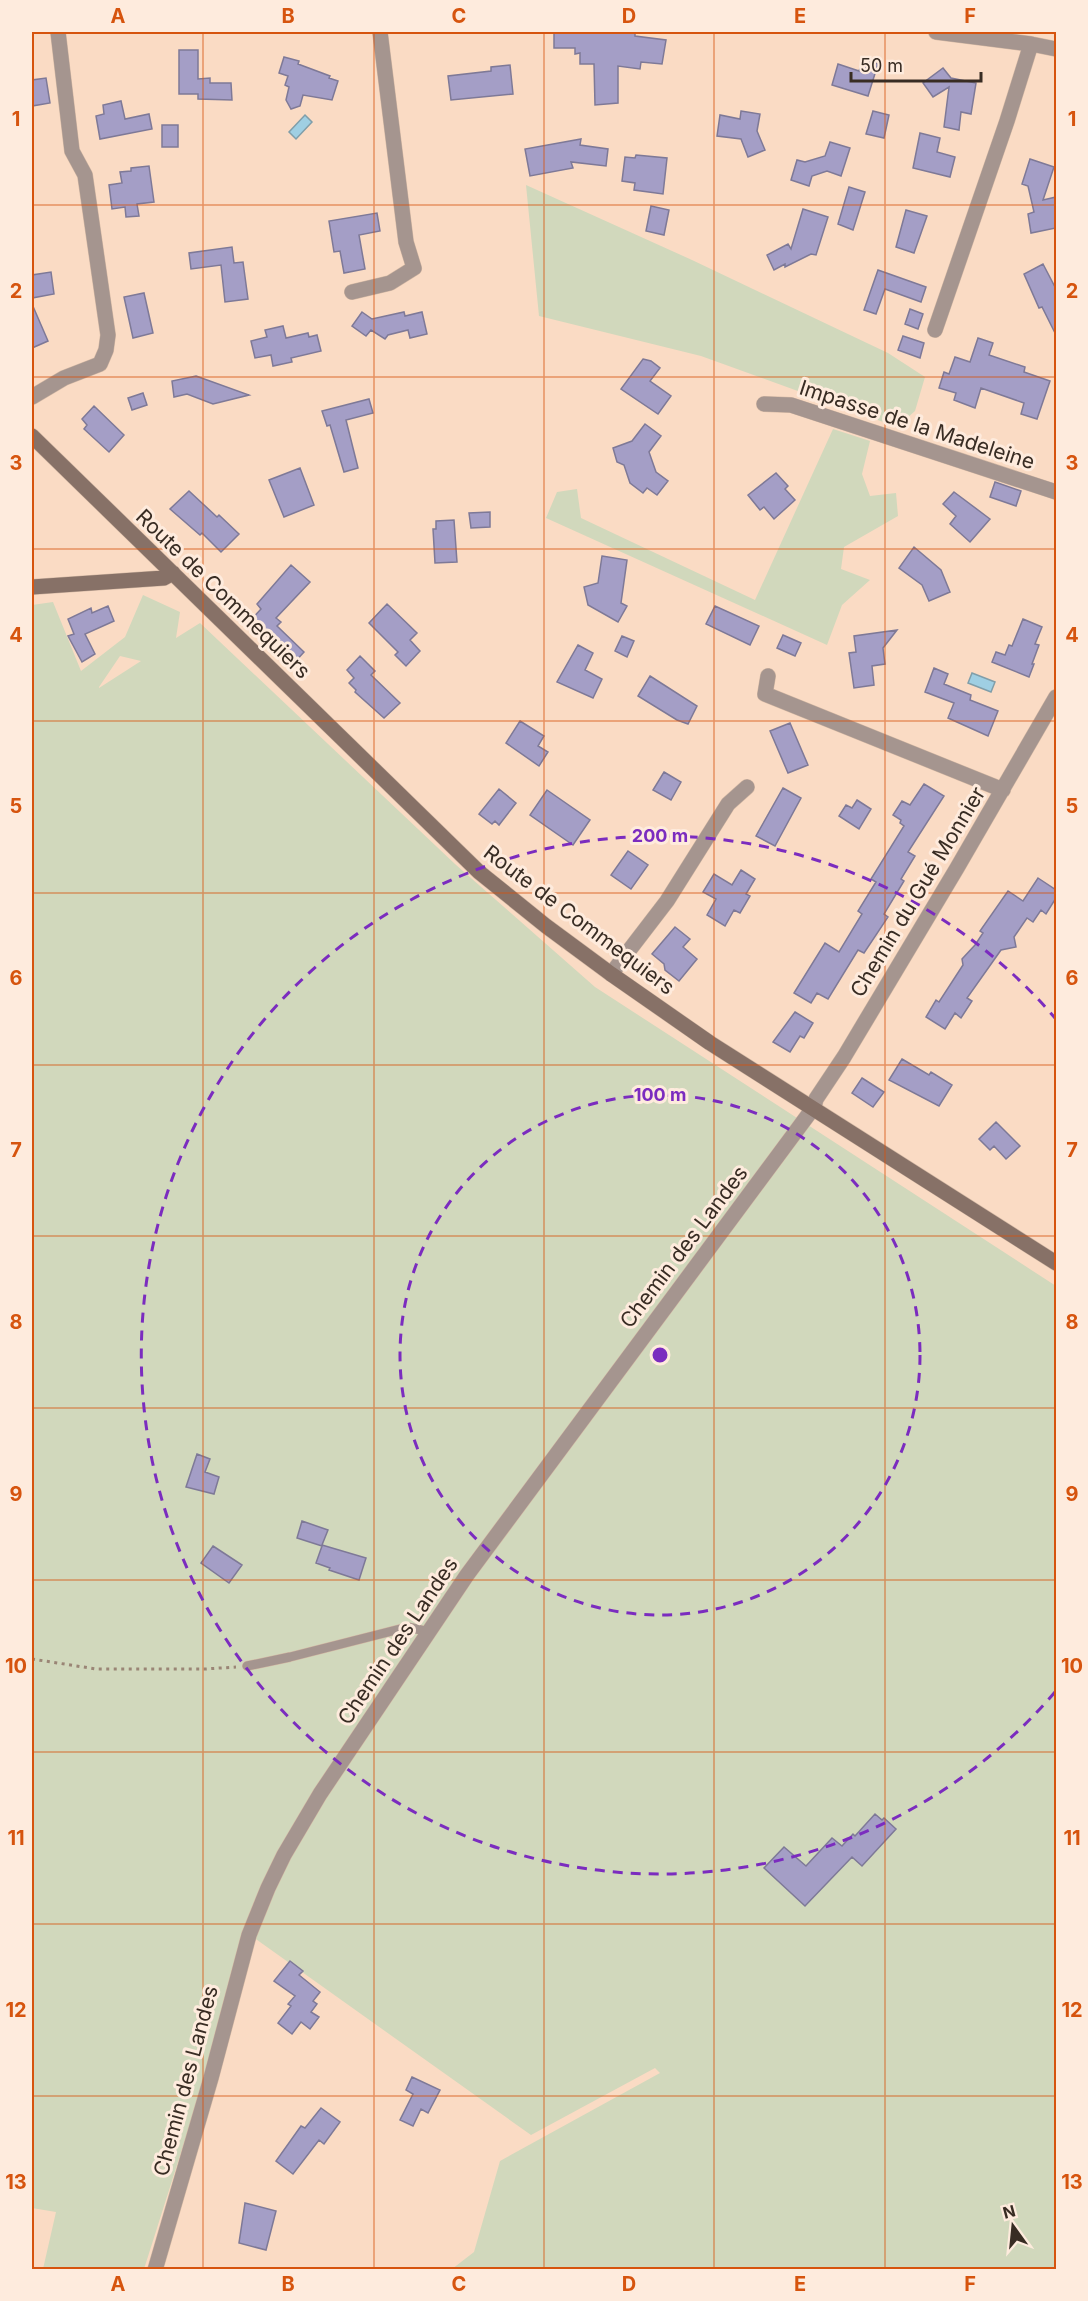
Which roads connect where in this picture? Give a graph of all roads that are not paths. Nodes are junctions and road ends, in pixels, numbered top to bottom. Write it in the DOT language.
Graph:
graph roads {
  1 [pos="58,32"];
  2 [pos="380,32"];
  3 [pos="936,32"];
  4 [pos="1031,44"];
  5 [pos="1056,49"];
  6 [pos="352,292"];
  7 [pos="935,330"];
  8 [pos="32,397"];
  9 [pos="764,404"];
  10 [pos="32,436"];
  11 [pos="1056,492"];
  12 [pos="173,573"];
  13 [pos="32,587"];
  14 [pos="768,676"];
  15 [pos="1056,697"];
  16 [pos="747,787"];
  17 [pos="1003,790"];
  18 [pos="611,974"];
  19 [pos="813,1107"];
  20 [pos="1056,1263"];
  21 [pos="429,1632"];
  22 [pos="247,1666"];
  23 [pos="155,2270"];
  1 -- 8 [label="street"];
  2 -- 6 [label="street"];
  3 -- 4 [label="street"];
  4 -- 5 [label="street"];
  4 -- 7 [label="street"];
  9 -- 11 [label="street, Impasse de la Madeleine"];
  10 -- 12 [label="street, Route de Commequiers"];
  12 -- 13 [label="street"];
  12 -- 18 [label="street, Route de Commequiers"];
  14 -- 17 [label="street"];
  15 -- 17 [label="street, Chemin du Gué Monnier"];
  16 -- 18 [label="street"];
  17 -- 19 [label="street, Chemin du Gué Monnier"];
  18 -- 19 [label="street, Route de Commequiers"];
  19 -- 20 [label="street, Route de Commequiers"];
  19 -- 21 [label="street, Chemin des Landes"];
  21 -- 22 [label="lane"];
  21 -- 23 [label="street, Chemin des Landes"];
}
